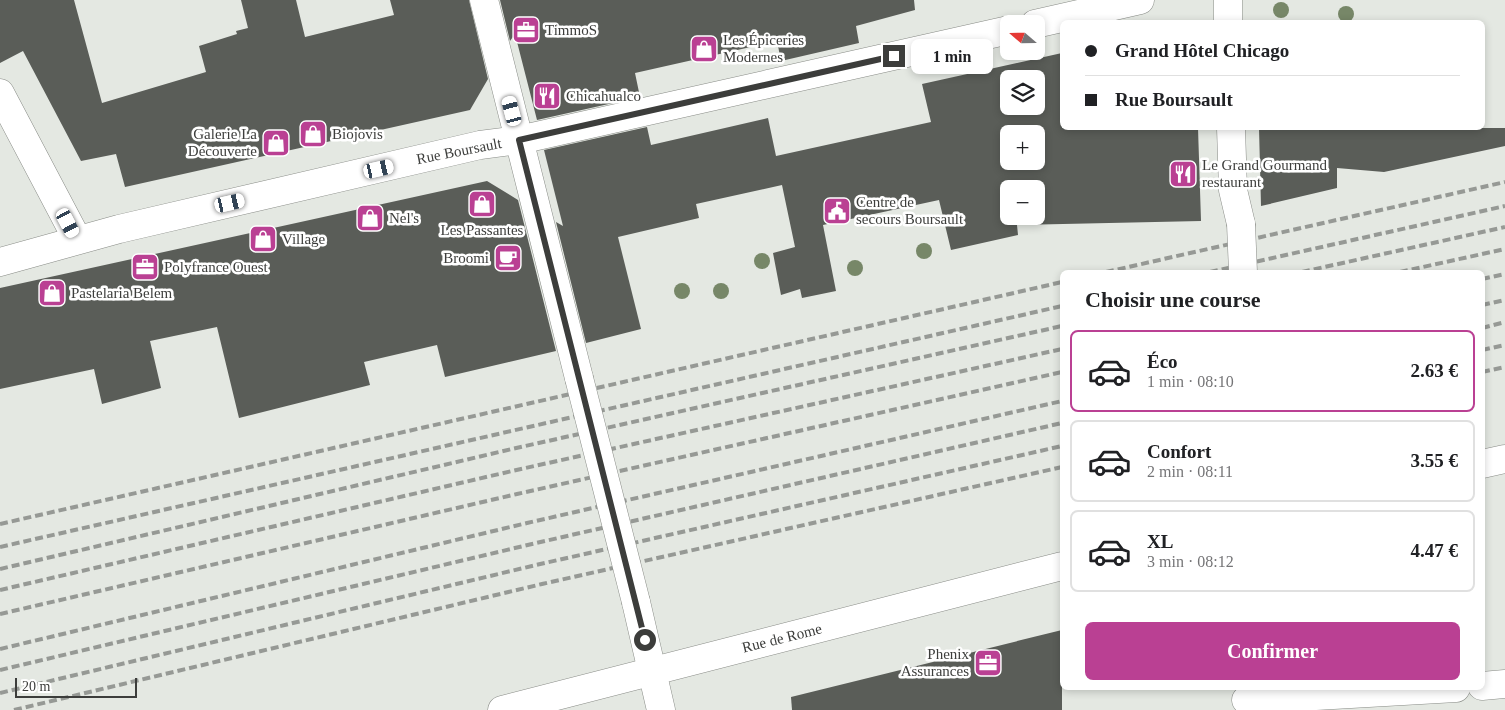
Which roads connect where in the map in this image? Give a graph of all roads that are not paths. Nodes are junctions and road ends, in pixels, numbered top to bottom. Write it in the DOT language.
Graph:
graph roads {
  1 [pos="484,0"];
  2 [pos="1140,0"];
  3 [pos="1228,0"];
  4 [pos="1228,20"];
  5 [pos="1045,22"];
  6 [pos="1000,32"];
  7 [pos="0,93"];
  8 [pos="1231,130"];
  9 [pos="519,140"];
  10 [pos="77,239"];
  11 [pos="0,262"];
  12 [pos="1243,270"];
  13 [pos="1505,459"];
  14 [pos="1485,463"];
  15 [pos="1060,567"];
  16 [pos="652,672"];
  17 [pos="1505,684"];
  18 [pos="1485,686"];
  19 [pos="1418,690"];
  20 [pos="1246,699"];
  21 [pos="502,710"];
  22 [pos="661,710"];
  1 -- 9 [label="street"];
  2 -- 5 [label="street"];
  3 -- 4 [label="street"];
  6 -- 9 [label="street, Rue Boursault"];
  7 -- 10 [label="street"];
  8 -- 12 [label="street, bridge"];
  9 -- 10 [label="street, Rue Boursault"];
  9 -- 16 [label="street, bridge"];
  10 -- 11 [label="street, Rue Boursault"];
  13 -- 14 [label="street"];
  15 -- 16 [label="street, Rue de Rome"];
  16 -- 21 [label="street, Rue de Rome"];
  16 -- 22 [label="street"];
  17 -- 18 [label="street"];
  19 -- 20 [label="street"];
}
